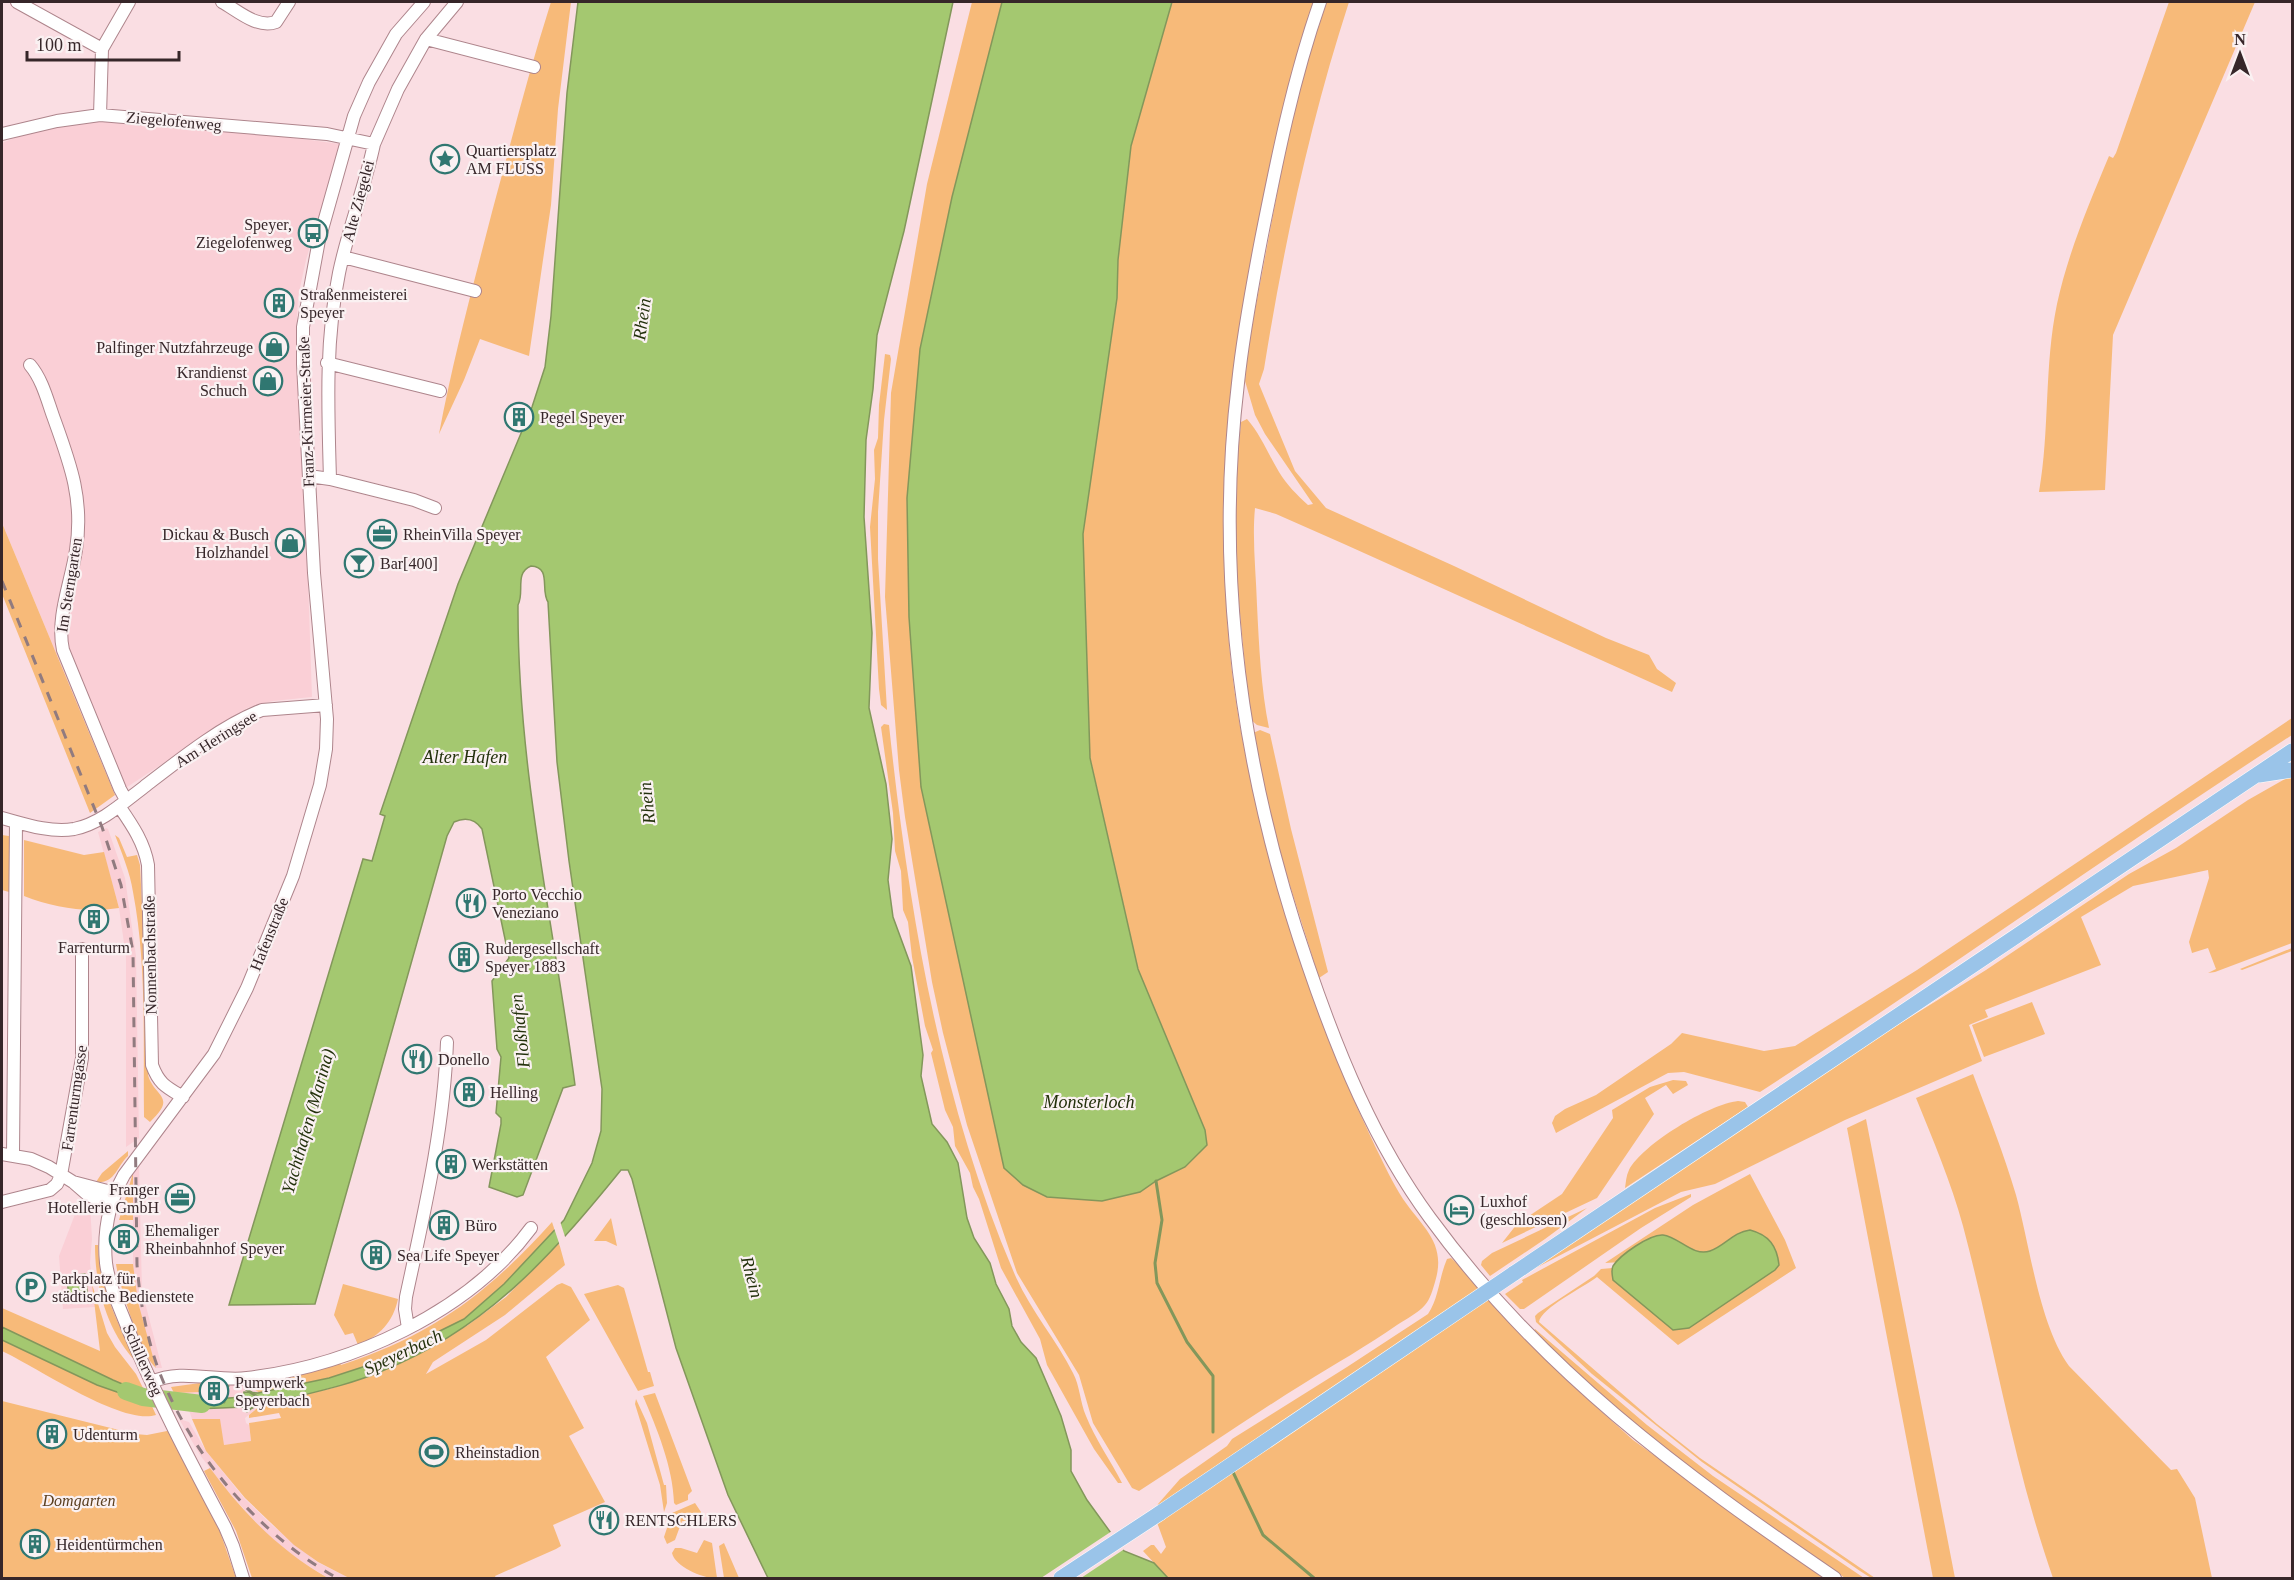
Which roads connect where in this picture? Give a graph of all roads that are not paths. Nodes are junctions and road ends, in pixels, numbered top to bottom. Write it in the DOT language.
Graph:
graph roads {
  1 [pos="17,2"];
  2 [pos="127,2"];
  3 [pos="222,2"];
  4 [pos="289,2"];
  5 [pos="424,2"];
  6 [pos="457,2"];
  7 [pos="1320,2"];
  8 [pos="426,39"];
  9 [pos="102,49"];
  10 [pos="534,67"];
  11 [pos="100,115"];
  12 [pos="2,134"];
  13 [pos="347,138"];
  14 [pos="374,144"];
  15 [pos="343,257"];
  16 [pos="475,291"];
  17 [pos="327,363"];
  18 [pos="30,365"];
  19 [pos="440,391"];
  20 [pos="309,476"];
  21 [pos="330,478"];
  22 [pos="435,508"];
  23 [pos="326,705"];
  24 [pos="2292,752"];
  25 [pos="2292,770"];
  26 [pos="2256,775"];
  27 [pos="122,803"];
  28 [pos="2,818"];
  29 [pos="16,822"];
  30 [pos="82,949"];
  31 [pos="447,1042"];
  32 [pos="183,1097"];
  33 [pos="151,1138"];
  34 [pos="7,1155"];
  35 [pos="61,1175"];
  36 [pos="73,1182"];
  37 [pos="115,1192"];
  38 [pos="2,1202"];
  39 [pos="111,1205"];
  40 [pos="531,1228"];
  41 [pos="408,1328"];
  42 [pos="154,1385"];
  43 [pos="243,1578"];
  44 [pos="1061,1578"];
  45 [pos="1835,1578"];
  1 -- 9 [label="street"];
  2 -- 9 [label="street"];
  3 -- 4 [label="street"];
  5 -- 13 [label="street, Franz-Kirrmeier-Straße"];
  6 -- 8 [label="street, Alte Ziegelei"];
  7 -- 45 [label="street"];
  8 -- 10 [label="street"];
  8 -- 14 [label="street, Alte Ziegelei"];
  9 -- 11 [label="street"];
  11 -- 12 [label="street, Ziegelofenweg"];
  11 -- 13 [label="street, Ziegelofenweg"];
  13 -- 14 [label="street, Alte Ziegelei"];
  13 -- 20 [label="street, Franz-Kirrmeier-Straße"];
  14 -- 15 [label="street, Alte Ziegelei"];
  15 -- 16 [label="street, Alte Ziegelei"];
  15 -- 17 [label="street, Alte Ziegelei"];
  17 -- 19 [label="street"];
  17 -- 21 [label="street, Alte Ziegelei"];
  18 -- 27 [label="street, Im Sterngarten"];
  20 -- 21 [label="street"];
  20 -- 23 [label="street, Franz-Kirrmeier-Straße"];
  21 -- 22 [label="street"];
  23 -- 27 [label="street, Am Heringsee"];
  23 -- 32 [label="street, Hafenstraße"];
  24 -- 26 [label="main road"];
  25 -- 26 [label="main road"];
  26 -- 44 [label="main road, bridge"];
  27 -- 29 [label="street, Am Heringsee"];
  27 -- 32 [label="street, Nonnenbachstraße"];
  28 -- 29 [label="street, Am Heringsee"];
  29 -- 34 [label="street"];
  30 -- 35 [label="street, Farrenturmgasse"];
  31 -- 41 [label="street"];
  32 -- 33 [label="street, Hafenstraße"];
  33 -- 37 [label="street, Schillerweg"];
  34 -- 35 [label="street"];
  35 -- 36 [label="street"];
  35 -- 38 [label="street"];
  36 -- 37 [label="street"];
  36 -- 39 [label="street"];
  37 -- 39 [label="street, Schillerweg"];
  39 -- 42 [label="street, Schillerweg"];
  40 -- 41 [label="street"];
  41 -- 42 [label="street"];
  42 -- 43 [label="street, Schillerweg"];
}
